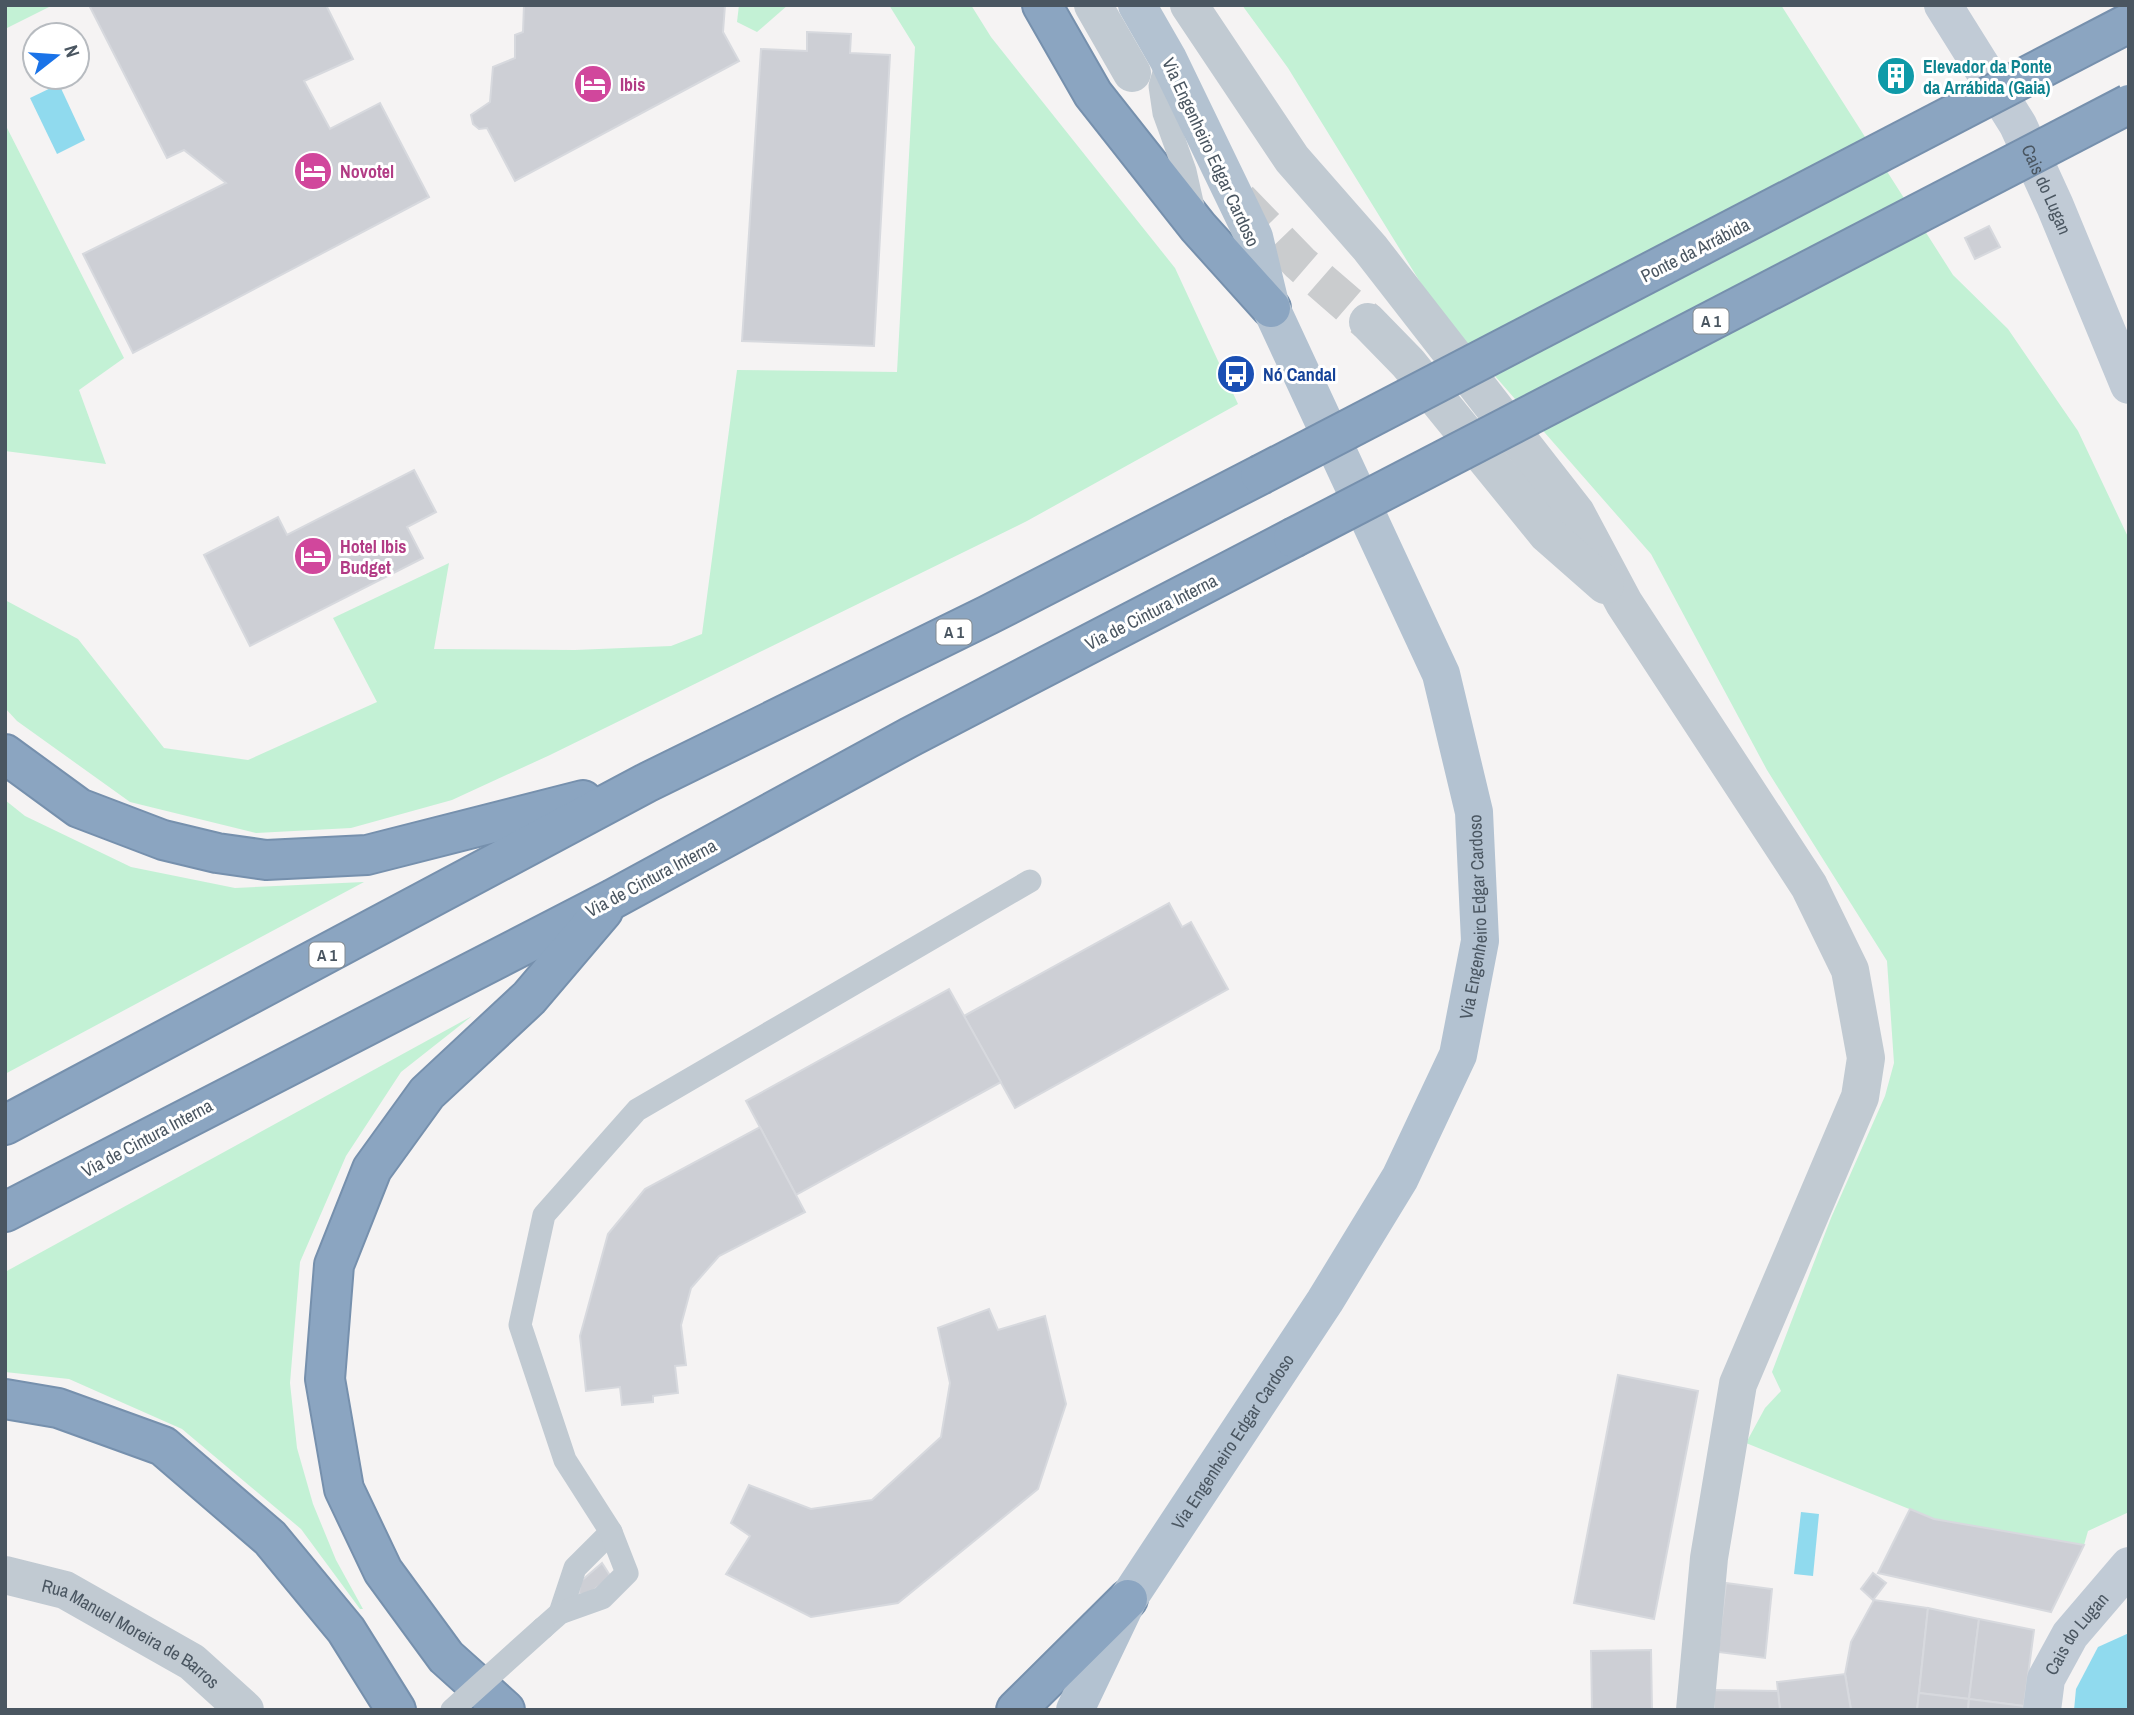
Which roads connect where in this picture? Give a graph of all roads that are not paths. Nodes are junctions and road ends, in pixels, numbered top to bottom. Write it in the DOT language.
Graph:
graph roads {
  1 [pos="1042,5"];
  2 [pos="1093,5"];
  3 [pos="1137,5"];
  4 [pos="1189,5"];
  5 [pos="1943,5"];
  6 [pos="2129,23"];
  7 [pos="1168,59"];
  8 [pos="1132,73"];
  9 [pos="2129,104"];
  10 [pos="1198,228"];
  11 [pos="1271,308"];
  12 [pos="1368,322"];
  13 [pos="2129,385"];
  14 [pos="1625,603"];
  15 [pos="5,754"];
  16 [pos="646,783"];
  17 [pos="1030,881"];
  18 [pos="613,899"];
  19 [pos="5,1125"];
  20 [pos="5,1212"];
  21 [pos="5,1399"];
  22 [pos="611,1532"];
  23 [pos="2129,1566"];
  24 [pos="5,1575"];
  25 [pos="1128,1599"];
  26 [pos="551,1621"];
  27 [pos="245,1710"];
  28 [pos="396,1710"];
  29 [pos="452,1710"];
  30 [pos="505,1710"];
  31 [pos="1016,1710"];
  32 [pos="1075,1710"];
  33 [pos="1695,1710"];
  34 [pos="2042,1710"];
  1 -- 10 [label="highway"];
  2 -- 8 [label="street"];
  3 -- 7 [label="main road, Via Engenheiro Edgar Cardoso"];
  4 -- 14 [label="street"];
  5 -- 13 [label="main road, Cais do Lugan"];
  6 -- 16 [label="highway, Ponte da Arrábida / A 1, bridge"];
  7 -- 10 [label="lane"];
  7 -- 11 [label="main road, Via Engenheiro Edgar Cardoso"];
  9 -- 18 [label="highway, Via de Cintura Interna / A 1, bridge"];
  10 -- 11 [label="highway"];
  11 -- 25 [label="main road, Via Engenheiro Edgar Cardoso"];
  12 -- 14 [label="street"];
  14 -- 33 [label="street"];
  15 -- 16 [label="highway"];
  16 -- 19 [label="highway, A 1"];
  17 -- 22 [label="lane"];
  18 -- 20 [label="highway, Via de Cintura Interna / A 1"];
  18 -- 30 [label="highway"];
  21 -- 28 [label="highway"];
  22 -- 26 [label="lane"];
  22 -- 26 [label="lane"];
  23 -- 34 [label="main road, Cais do Lugan"];
  24 -- 27 [label="street, Rua Manuel Moreira de Barros"];
  25 -- 31 [label="highway"];
  25 -- 32 [label="main road, Via Engenheiro Edgar Cardoso"];
  26 -- 29 [label="lane, bridge"];
}
